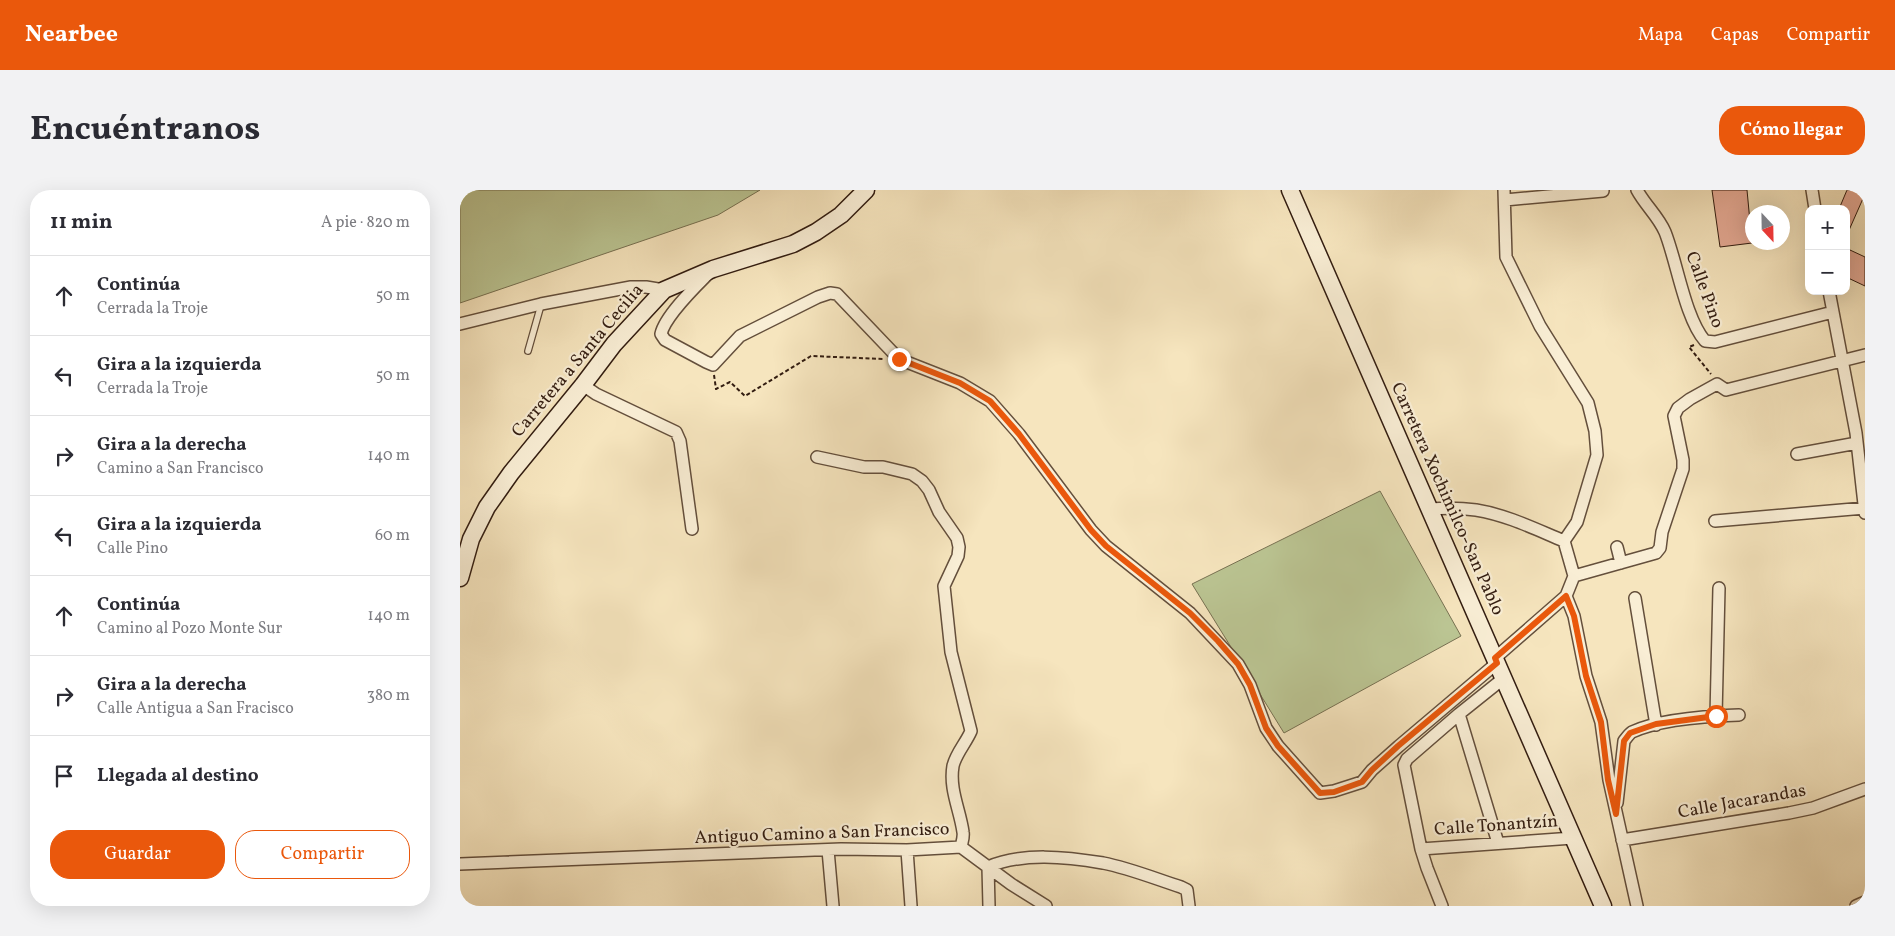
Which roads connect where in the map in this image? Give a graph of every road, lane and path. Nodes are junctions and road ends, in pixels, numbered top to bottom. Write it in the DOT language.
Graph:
graph roads {
  1 [pos="866,190"];
  2 [pos="1290,190"];
  3 [pos="1637,190"];
  4 [pos="1812,190"];
  5 [pos="1603,191"];
  6 [pos="1505,195"];
  7 [pos="1814,205"];
  8 [pos="713,269"];
  9 [pos="664,290"];
  10 [pos="1830,295"];
  11 [pos="541,304"];
  12 [pos="1833,312"];
  13 [pos="460,324"];
  14 [pos="1705,341"];
  15 [pos="528,351"];
  16 [pos="1865,355"];
  17 [pos="899,359"];
  18 [pos="1842,360"];
  19 [pos="713,365"];
  20 [pos="1717,384"];
  21 [pos="583,385"];
  22 [pos="1859,436"];
  23 [pos="1797,454"];
  24 [pos="817,457"];
  25 [pos="1430,509"];
  26 [pos="1865,509"];
  27 [pos="1714,521"];
  28 [pos="692,529"];
  29 [pos="1564,541"];
  30 [pos="1617,547"];
  31 [pos="1621,563"];
  32 [pos="1574,576"];
  33 [pos="460,578"];
  34 [pos="1719,588"];
  35 [pos="1566,596"];
  36 [pos="1635,598"];
  37 [pos="1496,660"];
  38 [pos="1504,678"];
  39 [pos="1459,714"];
  40 [pos="1739,715"];
  41 [pos="1716,716"];
  42 [pos="1656,724"];
  43 [pos="1865,788"];
  44 [pos="1616,814"];
  45 [pos="1573,838"];
  46 [pos="1622,840"];
  47 [pos="1498,843"];
  48 [pos="961,847"];
  49 [pos="1422,849"];
  50 [pos="828,850"];
  51 [pos="907,850"];
  52 [pos="460,864"];
  53 [pos="988,866"];
  54 [pos="1865,902"];
  55 [pos="832,906"];
  56 [pos="911,906"];
  57 [pos="989,906"];
  58 [pos="1046,906"];
  59 [pos="1188,906"];
  60 [pos="1442,906"];
  61 [pos="1603,906"];
  62 [pos="1637,906"];
  63 [pos="1856,906"];
  1 -- 8 [label="street, Carretera a Santa Cecilia"];
  2 -- 25 [label="street, Carretera Xochimilco-San Pablo"];
  3 -- 14 [label="street, Calle Pino"];
  4 -- 7 [label="street"];
  5 -- 6 [label="street"];
  6 -- 29 [label="street"];
  8 -- 9 [label="street, Carretera a Santa Cecilia"];
  8 -- 19 [label="street"];
  9 -- 11 [label="street"];
  9 -- 21 [label="street, Carretera a Santa Cecilia"];
  10 -- 12 [label="street"];
  11 -- 13 [label="street"];
  11 -- 15 [label="lane"];
  12 -- 14 [label="street"];
  12 -- 18 [label="street"];
  14 -- 20 [label="path, Calle Pino"];
  16 -- 18 [label="street"];
  17 -- 19 [label="path"];
  17 -- 19 [label="street"];
  17 -- 37 [label="street"];
  18 -- 20 [label="street"];
  18 -- 22 [label="street"];
  20 -- 31 [label="street"];
  21 -- 28 [label="street"];
  21 -- 33 [label="street, Carretera a Santa Cecilia"];
  22 -- 23 [label="street"];
  22 -- 26 [label="street"];
  24 -- 48 [label="street"];
  25 -- 29 [label="street"];
  25 -- 37 [label="street, Carretera Xochimilco-San Pablo"];
  26 -- 27 [label="street"];
  29 -- 32 [label="street"];
  30 -- 31 [label="street"];
  31 -- 32 [label="street"];
  32 -- 35 [label="street"];
  34 -- 41 [label="street"];
  35 -- 37 [label="street"];
  35 -- 44 [label="street"];
  36 -- 42 [label="street"];
  37 -- 38 [label="street, Carretera Xochimilco-San Pablo"];
  38 -- 39 [label="street"];
  38 -- 45 [label="street, Carretera Xochimilco-San Pablo"];
  39 -- 47 [label="street"];
  39 -- 49 [label="street"];
  40 -- 41 [label="street"];
  41 -- 42 [label="street"];
  42 -- 44 [label="street"];
  43 -- 46 [label="street, Calle Jacarandas"];
  44 -- 46 [label="street"];
  45 -- 47 [label="street, Calle Tonantzín"];
  45 -- 61 [label="street, Carretera Xochimilco-San Pablo"];
  46 -- 62 [label="street"];
  47 -- 49 [label="street, Calle Tonantzín"];
  48 -- 51 [label="street, Antiguo Camino a San Francisco"];
  48 -- 53 [label="street, Antiguo Camino a San Francisco"];
  49 -- 60 [label="street"];
  50 -- 51 [label="street, Antiguo Camino a San Francisco"];
  50 -- 52 [label="street, Antiguo Camino a San Francisco"];
  50 -- 55 [label="street"];
  51 -- 56 [label="street"];
  53 -- 57 [label="street"];
  53 -- 58 [label="street, Antiguo Camino a San Francisco"];
  53 -- 59 [label="street"];
  54 -- 63 [label="street"];
}
